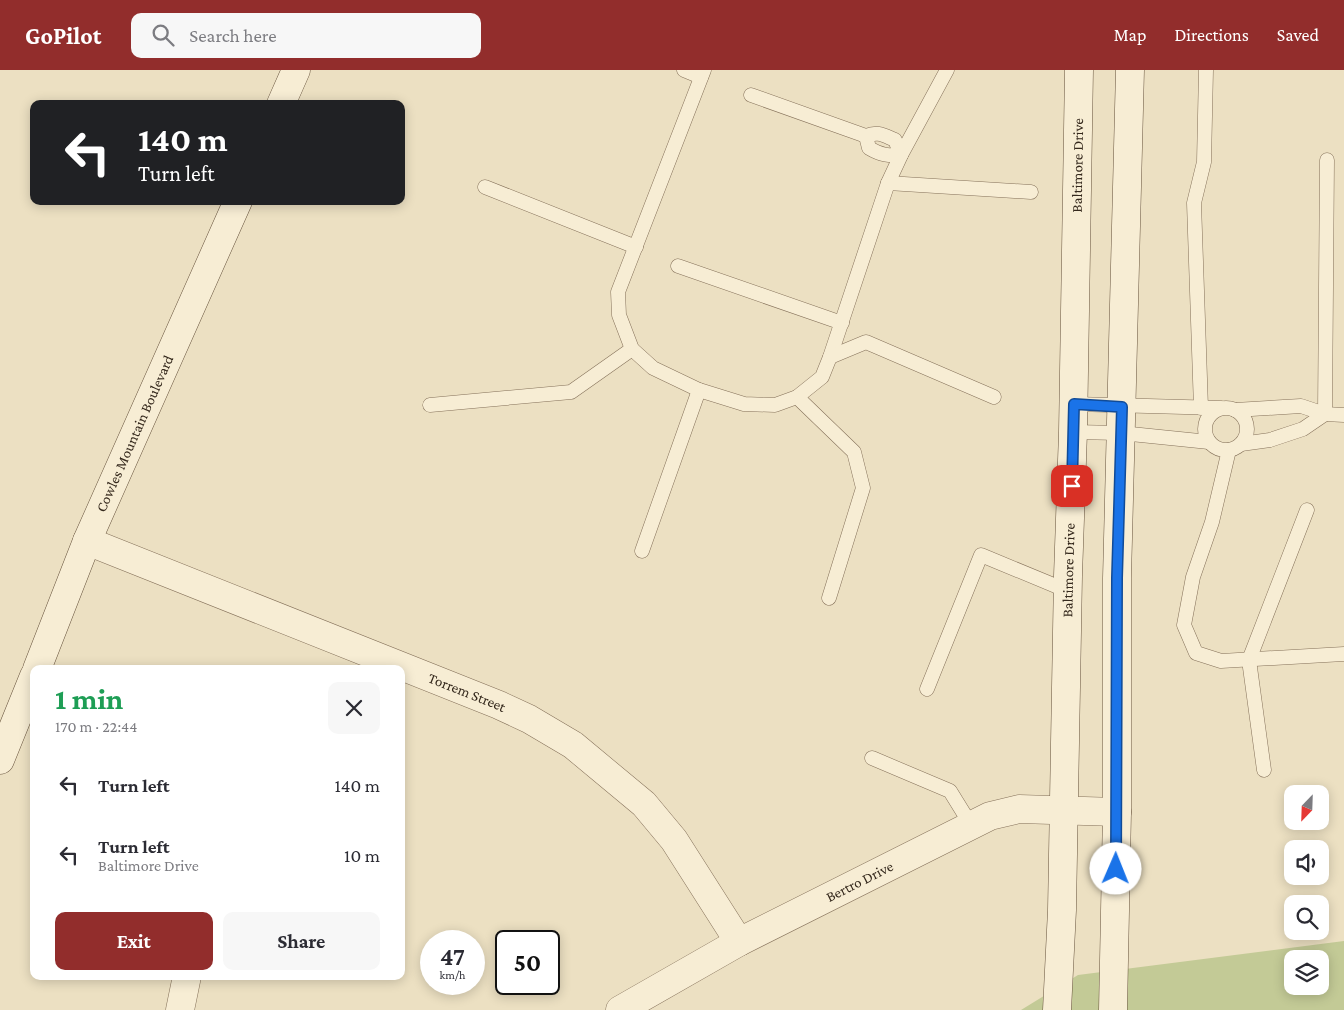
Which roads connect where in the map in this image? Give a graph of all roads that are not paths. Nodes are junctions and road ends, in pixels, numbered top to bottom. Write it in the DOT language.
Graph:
graph roads {
  1 [pos="684,70"];
  2 [pos="947,70"];
  3 [pos="1079,70"];
  4 [pos="1130,70"];
  5 [pos="1206,70"];
  6 [pos="291,72"];
  7 [pos="703,74"];
  8 [pos="751,95"];
  9 [pos="282,100"];
  10 [pos="902,155"];
  11 [pos="1327,160"];
  12 [pos="888,183"];
  13 [pos="486,187"];
  14 [pos="1031,192"];
  15 [pos="236,205"];
  16 [pos="636,247"];
  17 [pos="678,266"];
  18 [pos="842,323"];
  19 [pos="632,349"];
  20 [pos="830,357"];
  21 [pos="699,390"];
  22 [pos="797,397"];
  23 [pos="994,397"];
  24 [pos="1074,404"];
  25 [pos="430,405"];
  26 [pos="1201,408"];
  27 [pos="1228,409"];
  28 [pos="1325,414"];
  29 [pos="1344,415"];
  30 [pos="1122,420"];
  31 [pos="1074,432"];
  32 [pos="1210,442"];
  33 [pos="1235,447"];
  34 [pos="1307,510"];
  35 [pos="87,541"];
  36 [pos="642,551"];
  37 [pos="1068,591"];
  38 [pos="829,598"];
  39 [pos="1344,654"];
  40 [pos="1249,660"];
  41 [pos="39,665"];
  42 [pos="399,665"];
  43 [pos="405,667"];
  44 [pos="30,685"];
  45 [pos="927,689"];
  46 [pos="3,744"];
  47 [pos="872,758"];
  48 [pos="1264,770"];
  49 [pos="1064,811"];
  50 [pos="1117,812"];
  51 [pos="971,825"];
  52 [pos="739,942"];
  53 [pos="186,980"];
  54 [pos="180,1010"];
  55 [pos="620,1010"];
  56 [pos="1057,1010"];
  57 [pos="1112,1010"];
  1 -- 7 [label="lane"];
  2 -- 10 [label="lane"];
  3 -- 24 [label="street, Baltimore Drive"];
  4 -- 30 [label="street"];
  5 -- 26 [label="lane"];
  6 -- 9 [label="street"];
  7 -- 16 [label="lane"];
  8 -- 10 [label="lane"];
  10 -- 12 [label="lane"];
  11 -- 28 [label="lane"];
  12 -- 14 [label="lane"];
  12 -- 18 [label="lane"];
  13 -- 16 [label="lane"];
  15 -- 35 [label="street, Cowles Mountain Boulevard"];
  16 -- 19 [label="lane"];
  17 -- 18 [label="lane"];
  18 -- 20 [label="lane"];
  19 -- 21 [label="lane"];
  19 -- 25 [label="lane"];
  20 -- 22 [label="lane"];
  20 -- 23 [label="lane"];
  21 -- 22 [label="lane"];
  21 -- 36 [label="lane"];
  22 -- 38 [label="lane"];
  24 -- 30 [label="lane"];
  24 -- 31 [label="street, Baltimore Drive"];
  26 -- 27 [label="lane"];
  26 -- 30 [label="lane"];
  27 -- 28 [label="lane"];
  27 -- 32 [label="lane"];
  27 -- 33 [label="lane"];
  28 -- 29 [label="lane"];
  28 -- 33 [label="lane"];
  30 -- 31 [label="lane"];
  30 -- 32 [label="lane"];
  30 -- 50 [label="street"];
  31 -- 37 [label="street, Baltimore Drive"];
  32 -- 33 [label="lane"];
  33 -- 40 [label="lane"];
  34 -- 40 [label="lane"];
  35 -- 41 [label="street, Cowles Mountain Boulevard"];
  35 -- 42 [label="street, Torrem Street"];
  37 -- 45 [label="lane"];
  37 -- 49 [label="street, Baltimore Drive"];
  39 -- 40 [label="lane"];
  40 -- 48 [label="lane"];
  43 -- 52 [label="street, Torrem Street"];
  44 -- 46 [label="street"];
  47 -- 51 [label="lane"];
  49 -- 50 [label="street, Bertro Drive"];
  49 -- 51 [label="street, Bertro Drive"];
  49 -- 56 [label="street, Baltimore Drive"];
  50 -- 57 [label="street"];
  51 -- 52 [label="street, Bertro Drive"];
  52 -- 55 [label="street, Bertro Drive"];
  53 -- 54 [label="street"];
}
